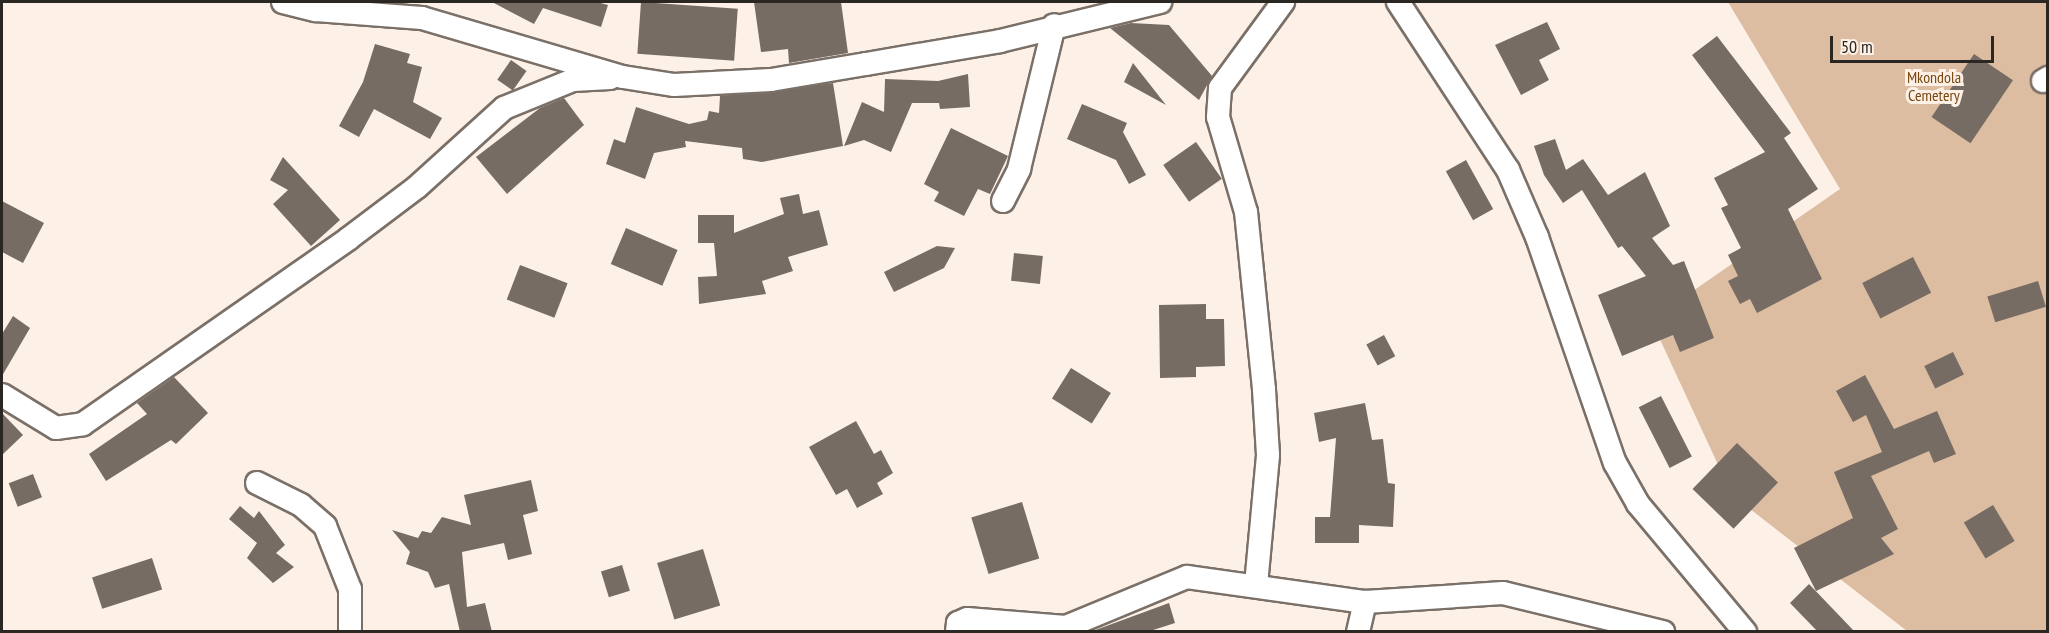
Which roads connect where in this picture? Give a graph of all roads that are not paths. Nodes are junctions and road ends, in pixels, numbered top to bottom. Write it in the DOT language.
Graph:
graph roads {
  1 [pos="283,2"];
  2 [pos="1160,2"];
  3 [pos="1283,2"];
  4 [pos="1398,2"];
  5 [pos="340,6"];
  6 [pos="1054,25"];
  7 [pos="623,77"];
  8 [pos="1003,201"];
  9 [pos="2,395"];
  10 [pos="257,483"];
  11 [pos="1256,585"];
  12 [pos="1365,602"];
  13 [pos="350,632"];
  14 [pos="957,632"];
  15 [pos="1358,632"];
  16 [pos="1663,632"];
  17 [pos="1745,632"];
  1 -- 5 [label="street"];
  2 -- 6 [label="street"];
  3 -- 11 [label="street"];
  4 -- 17 [label="street"];
  5 -- 7 [label="street"];
  6 -- 7 [label="street"];
  6 -- 8 [label="street"];
  7 -- 9 [label="street"];
  10 -- 13 [label="street"];
  11 -- 12 [label="street"];
  11 -- 14 [label="street"];
  12 -- 15 [label="street"];
  12 -- 16 [label="street"];
}
